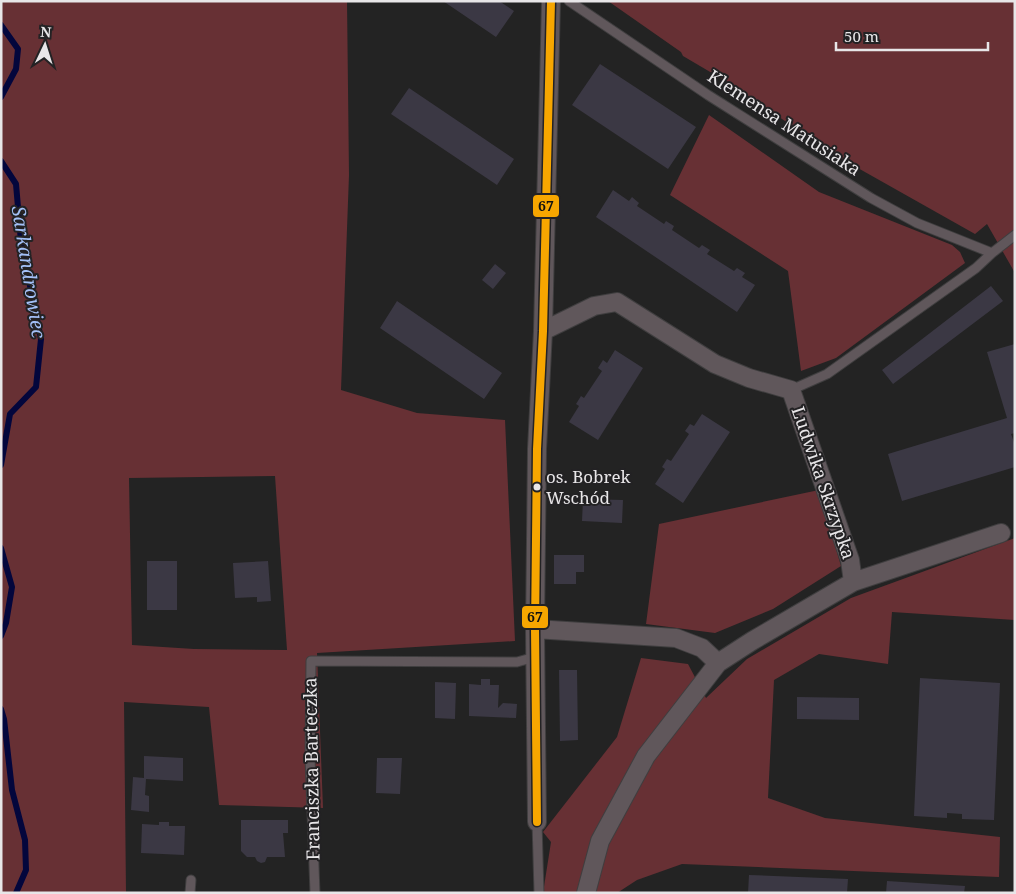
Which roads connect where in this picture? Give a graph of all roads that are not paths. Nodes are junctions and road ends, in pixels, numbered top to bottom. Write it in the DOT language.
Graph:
graph roads {
  1 [pos="551,1"];
  2 [pos="569,1"];
  3 [pos="1015,235"];
  4 [pos="992,253"];
  5 [pos="544,331"];
  6 [pos="791,390"];
  7 [pos="1001,534"];
  8 [pos="853,582"];
  9 [pos="535,629"];
  10 [pos="535,657"];
  11 [pos="718,663"];
  12 [pos="537,822"];
  13 [pos="191,880"];
  14 [pos="190,893"];
  15 [pos="315,893"];
  16 [pos="539,893"];
  17 [pos="586,893"];
  1 -- 5 [label="street"];
  2 -- 4 [label="lane, Klemensa Matusiaka"];
  3 -- 4 [label="lane"];
  4 -- 6 [label="lane"];
  5 -- 6 [label="street, Ludwika Skrzypka"];
  5 -- 9 [label="street"];
  6 -- 8 [label="street, Ludwika Skrzypka"];
  7 -- 8 [label="street"];
  8 -- 11 [label="street"];
  9 -- 10 [label="street"];
  9 -- 11 [label="street"];
  10 -- 12 [label="street"];
  10 -- 15 [label="lane, Franciszka Barteczka"];
  11 -- 17 [label="street"];
  12 -- 16 [label="lane"];
  13 -- 14 [label="lane"];
}
